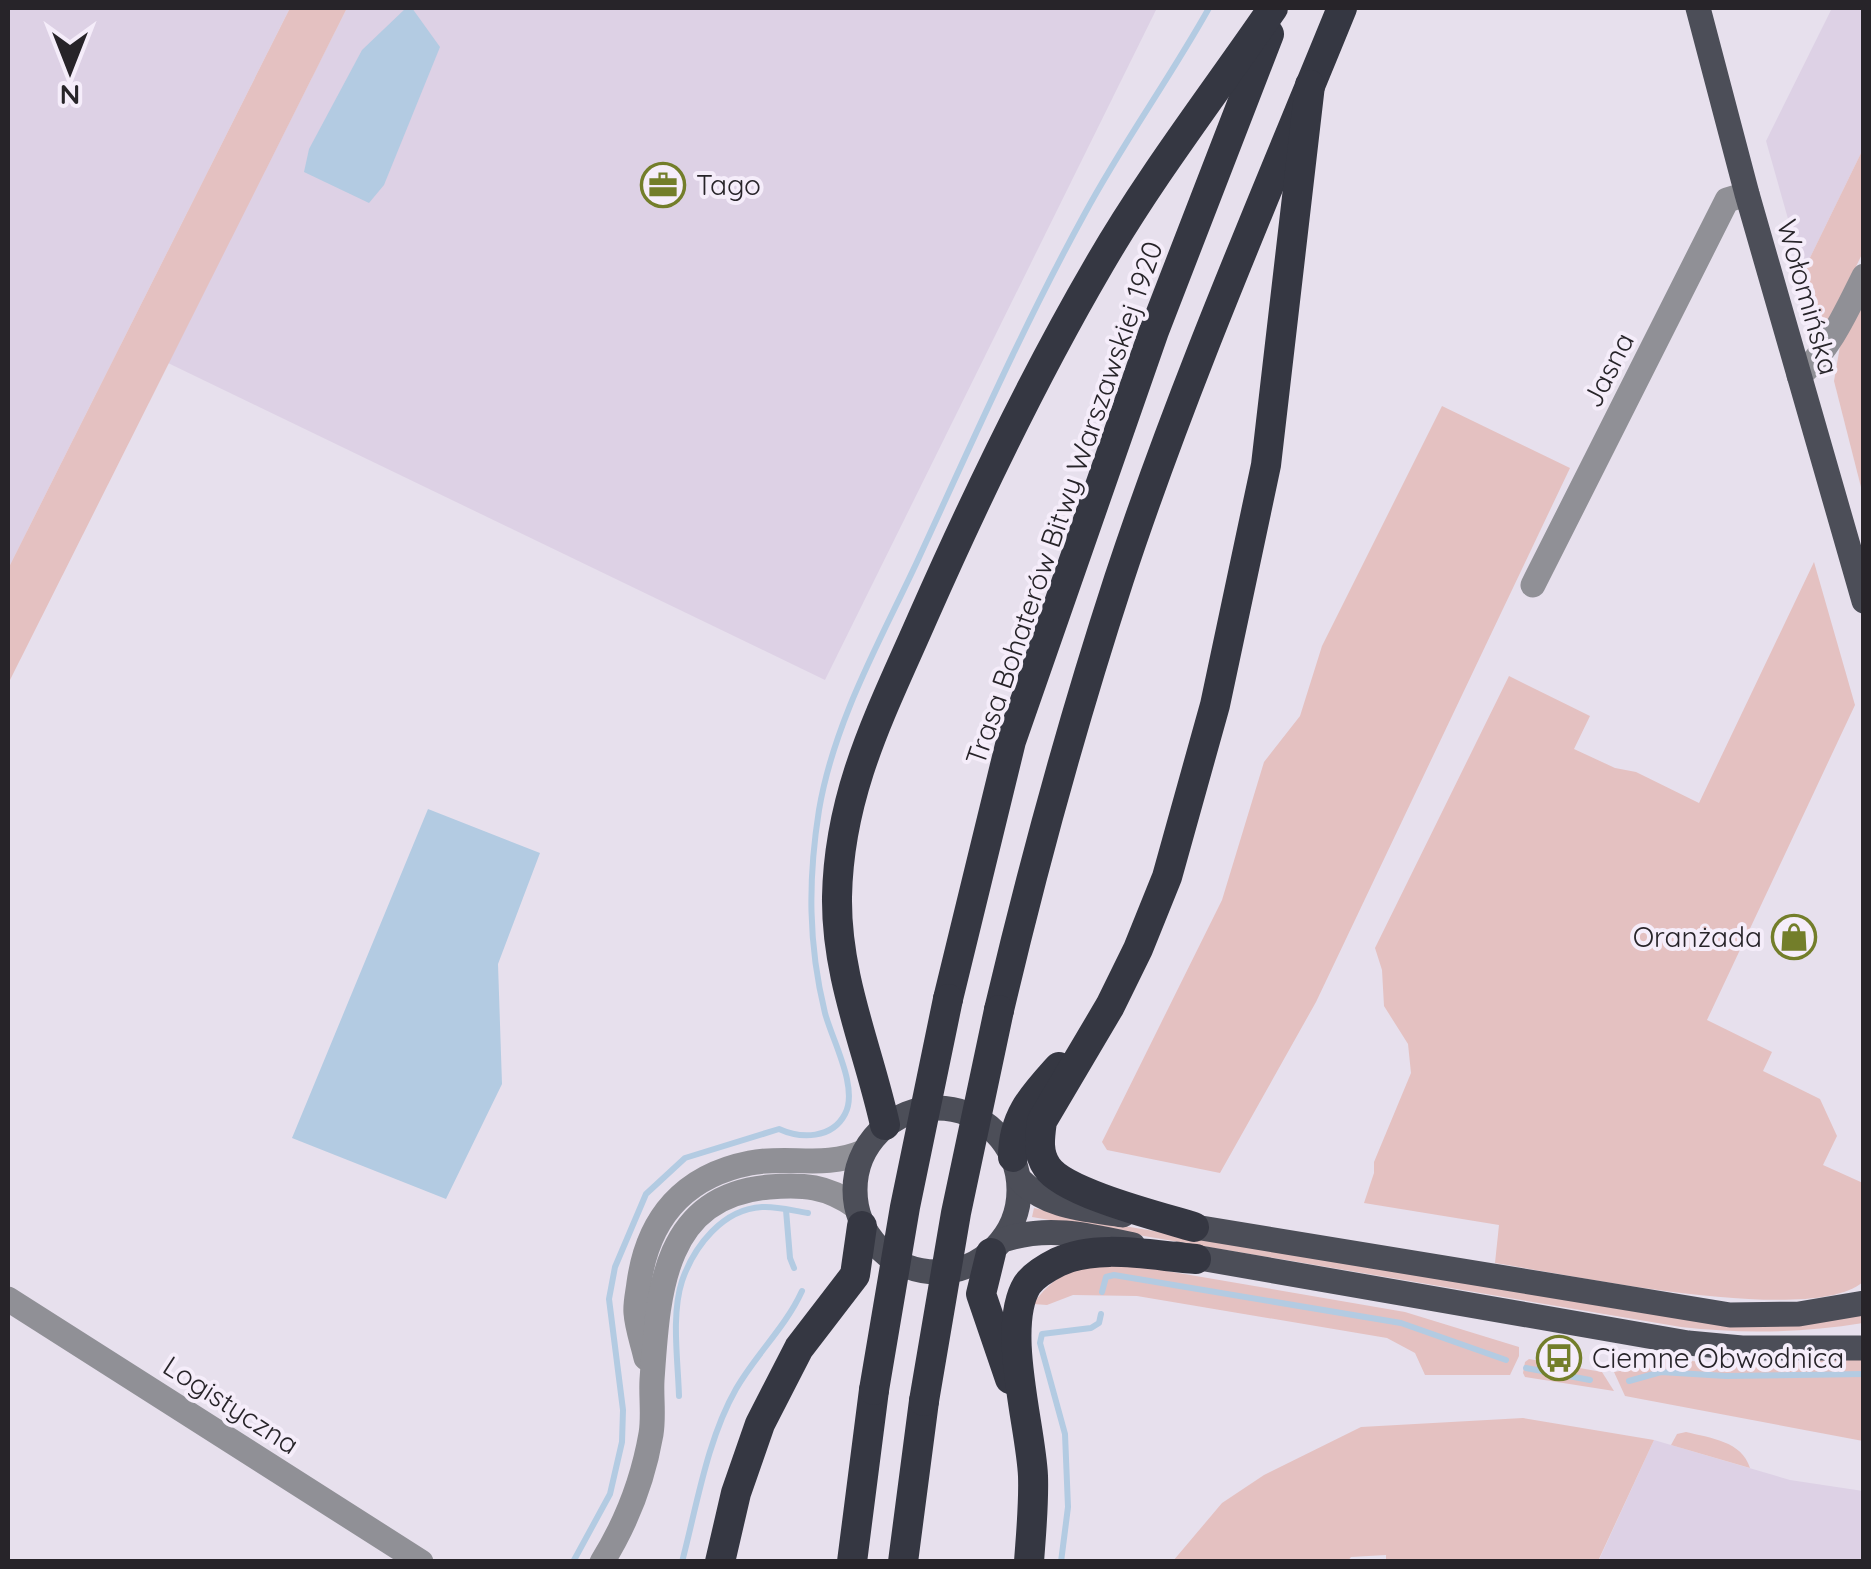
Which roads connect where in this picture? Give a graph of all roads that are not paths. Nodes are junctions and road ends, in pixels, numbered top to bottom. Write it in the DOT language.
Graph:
graph roads {
  1 [pos="1276,8"];
  2 [pos="1342,8"];
  3 [pos="1698,8"];
  4 [pos="1310,86"];
  5 [pos="1747,194"];
  6 [pos="1864,276"];
  7 [pos="1799,376"];
  8 [pos="1533,584"];
  9 [pos="1864,601"];
  10 [pos="1096,1029"];
  11 [pos="885,1125"];
  12 [pos="863,1152"];
  13 [pos="1016,1168"];
  14 [pos="859,1216"];
  15 [pos="1194,1227"];
  16 [pos="997,1246"];
  17 [pos="1196,1259"];
  18 [pos="8,1300"];
  19 [pos="1864,1303"];
  20 [pos="1864,1332"];
  21 [pos="1787,1346"];
  22 [pos="1864,1348"];
  23 [pos="652,1382"];
  24 [pos="1026,1424"];
  25 [pos="421,1562"];
  26 [pos="602,1562"];
  27 [pos="720,1562"];
  28 [pos="852,1562"];
  29 [pos="903,1562"];
  30 [pos="1029,1562"];
  1 -- 11 [label="highway"];
  1 -- 28 [label="highway, Trasa Bohaterów Bitwy Warszawskiej 1920, bridge"];
  2 -- 4 [label="highway"];
  3 -- 5 [label="main road, Wołomińska"];
  4 -- 10 [label="highway"];
  4 -- 29 [label="highway, bridge"];
  5 -- 7 [label="main road, Wołomińska"];
  5 -- 8 [label="street, Jasna"];
  6 -- 7 [label="street"];
  7 -- 9 [label="main road, Wołomińska"];
  10 -- 13 [label="highway"];
  10 -- 15 [label="highway"];
  11 -- 12 [label="main road"];
  11 -- 13 [label="main road"];
  12 -- 14 [label="main road"];
  12 -- 23 [label="street"];
  13 -- 15 [label="main road"];
  13 -- 16 [label="main road"];
  14 -- 16 [label="main road"];
  14 -- 23 [label="street"];
  14 -- 27 [label="highway"];
  15 -- 19 [label="main road"];
  16 -- 17 [label="main road"];
  16 -- 24 [label="highway"];
  17 -- 21 [label="main road"];
  17 -- 24 [label="highway"];
  18 -- 25 [label="street, Logistyczna"];
  20 -- 21 [label="main road"];
  21 -- 22 [label="main road"];
  23 -- 26 [label="street"];
  24 -- 30 [label="highway"];
}
